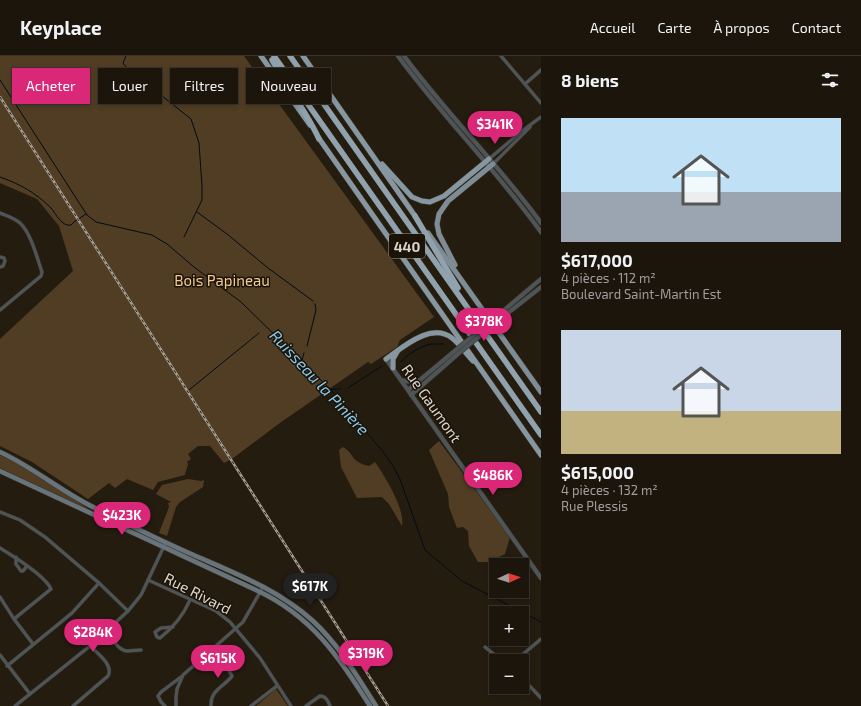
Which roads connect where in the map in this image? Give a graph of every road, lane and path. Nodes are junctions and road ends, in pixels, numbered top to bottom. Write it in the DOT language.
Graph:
graph roads {
  1 [pos="261,56"];
  2 [pos="270,56"];
  3 [pos="274,56"];
  4 [pos="290,56"];
  5 [pos="303,56"];
  6 [pos="398,56"];
  7 [pos="404,56"];
  8 [pos="500,56"];
  9 [pos="541,70"];
  10 [pos="524,84"];
  11 [pos="541,103"];
  12 [pos="541,117"];
  13 [pos="319,139"];
  14 [pos="370,152"];
  15 [pos="489,163"];
  16 [pos="1,213"];
  17 [pos="415,216"];
  18 [pos="0,218"];
  19 [pos="541,224"];
  20 [pos="541,232"];
  21 [pos="0,257"];
  22 [pos="0,267"];
  23 [pos="541,279"];
  24 [pos="464,282"];
  25 [pos="541,287"];
  26 [pos="0,310"];
  27 [pos="497,318"];
  28 [pos="486,333"];
  29 [pos="458,351"];
  30 [pos="397,352"];
  31 [pos="386,359"];
  32 [pos="393,368"];
  33 [pos="480,368"];
  34 [pos="401,380"];
  35 [pos="418,380"];
  36 [pos="408,390"];
  37 [pos="541,392"];
  38 [pos="411,395"];
  39 [pos="541,412"];
  40 [pos="541,435"];
  41 [pos="0,452"];
  42 [pos="541,455"];
  43 [pos="0,471"];
  44 [pos="0,512"];
  45 [pos="114,520"];
  46 [pos="139,529"];
  47 [pos="138,535"];
  48 [pos="166,542"];
  49 [pos="164,547"];
  50 [pos="0,548"];
  51 [pos="16,557"];
  52 [pos="27,566"];
  53 [pos="541,578"];
  54 [pos="148,580"];
  55 [pos="99,583"];
  56 [pos="263,587"];
  57 [pos="260,592"];
  58 [pos="0,597"];
  59 [pos="190,600"];
  60 [pos="128,610"];
  61 [pos="14,619"];
  62 [pos="173,627"];
  63 [pos="236,628"];
  64 [pos="107,632"];
  65 [pos="541,639"];
  66 [pos="33,644"];
  67 [pos="90,646"];
  68 [pos="485,647"];
  69 [pos="141,650"];
  70 [pos="212,650"];
  71 [pos="494,654"];
  72 [pos="523,654"];
  73 [pos="0,655"];
  74 [pos="7,666"];
  75 [pos="182,676"];
  76 [pos="529,685"];
  77 [pos="277,686"];
  78 [pos="30,694"];
  79 [pos="541,698"];
  80 [pos="15,706"];
  81 [pos="73,706"];
  82 [pos="165,706"];
  83 [pos="176,706"];
  84 [pos="211,706"];
  85 [pos="251,706"];
  86 [pos="291,706"];
  87 [pos="306,706"];
  88 [pos="330,706"];
  89 [pos="370,706"];
  90 [pos="376,706"];
  1 -- 13 [label="highway"];
  2 -- 13 [label="highway"];
  3 -- 40 [label="highway, 440"];
  4 -- 28 [label="highway, 440"];
  5 -- 14 [label="highway"];
  6 -- 15 [label="street"];
  7 -- 15 [label="street"];
  8 -- 10 [label="street"];
  9 -- 10 [label="street"];
  10 -- 11 [label="street"];
  12 -- 15 [label="street"];
  13 -- 33 [label="highway"];
  14 -- 15 [label="highway"];
  14 -- 17 [label="highway"];
  15 -- 19 [label="street"];
  15 -- 20 [label="street"];
  15 -- 24 [label="main road"];
  16 -- 18 [label="street"];
  16 -- 26 [label="street"];
  17 -- 24 [label="main road"];
  17 -- 28 [label="highway"];
  21 -- 22 [label="street"];
  23 -- 27 [label="street"];
  24 -- 37 [label="main road"];
  25 -- 27 [label="street"];
  27 -- 29 [label="street, bridge"];
  28 -- 39 [label="highway, 440"];
  29 -- 35 [label="street"];
  29 -- 38 [label="street"];
  30 -- 31 [label="highway"];
  30 -- 32 [label="highway"];
  30 -- 33 [label="highway"];
  31 -- 32 [label="street, Rue Gaumont"];
  32 -- 34 [label="street, Rue Gaumont"];
  33 -- 42 [label="highway"];
  34 -- 35 [label="street"];
  34 -- 36 [label="street, Rue Gaumont"];
  35 -- 36 [label="street"];
  36 -- 38 [label="street, Rue Gaumont"];
  38 -- 53 [label="street, Rue Gaumont"];
  41 -- 45 [label="main road"];
  43 -- 45 [label="main road"];
  44 -- 55 [label="street"];
  45 -- 46 [label="main road"];
  45 -- 47 [label="main road"];
  46 -- 47 [label="main road"];
  46 -- 48 [label="main road"];
  47 -- 49 [label="main road"];
  48 -- 49 [label="street"];
  48 -- 56 [label="main road"];
  49 -- 54 [label="street"];
  49 -- 57 [label="main road"];
  50 -- 51 [label="street"];
  51 -- 52 [label="street"];
  51 -- 52 [label="street"];
  52 -- 61 [label="street"];
  54 -- 59 [label="street, Rue Rivard"];
  54 -- 60 [label="street"];
  55 -- 60 [label="street"];
  55 -- 66 [label="street"];
  56 -- 57 [label="street"];
  56 -- 90 [label="main road"];
  57 -- 63 [label="street"];
  57 -- 89 [label="main road"];
  58 -- 61 [label="street"];
  59 -- 62 [label="street"];
  59 -- 63 [label="street, Rue Rivard"];
  60 -- 64 [label="street"];
  61 -- 66 [label="street"];
  62 -- 62 [label="street"];
  63 -- 70 [label="street"];
  63 -- 77 [label="street, Rue Rivard"];
  64 -- 67 [label="street"];
  64 -- 69 [label="street"];
  65 -- 72 [label="street"];
  66 -- 74 [label="street"];
  67 -- 78 [label="street"];
  67 -- 81 [label="street"];
  68 -- 71 [label="street"];
  70 -- 75 [label="street"];
  70 -- 84 [label="street"];
  73 -- 74 [label="street"];
  74 -- 78 [label="street"];
  75 -- 82 [label="street"];
  75 -- 83 [label="street"];
  76 -- 79 [label="street"];
  77 -- 85 [label="street"];
  77 -- 86 [label="street, Rue Rivard"];
  78 -- 80 [label="street"];
  87 -- 88 [label="street"];
}
